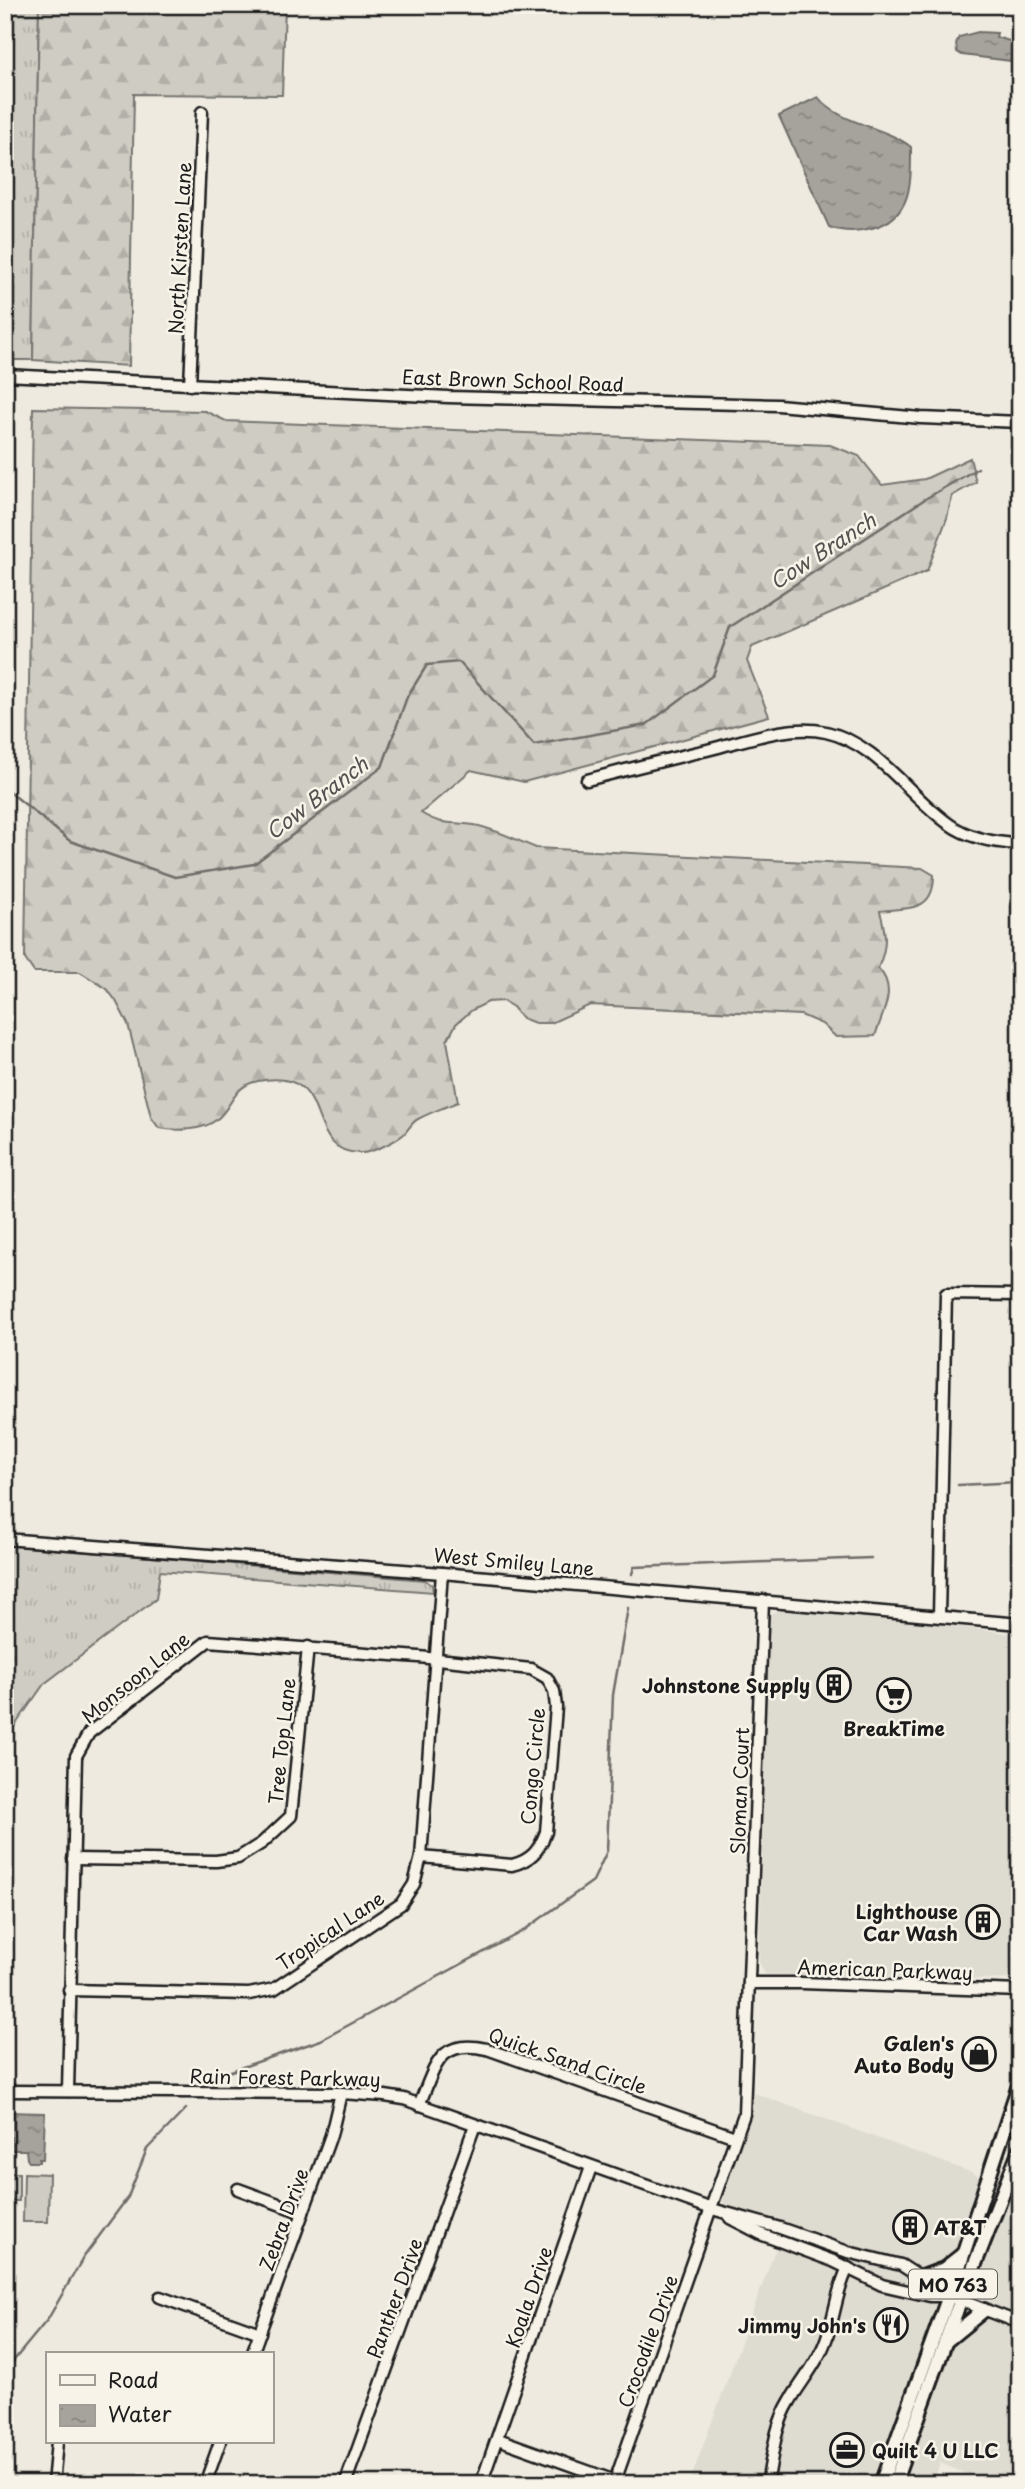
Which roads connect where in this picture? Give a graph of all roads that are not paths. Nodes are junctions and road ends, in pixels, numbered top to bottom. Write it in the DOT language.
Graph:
graph roads {
  1 [pos="202,112"];
  2 [pos="5,375"];
  3 [pos="190,385"];
  4 [pos="1020,422"];
  5 [pos="587,780"];
  6 [pos="1020,844"];
  7 [pos="1020,1296"];
  8 [pos="5,1539"];
  9 [pos="442,1573"];
  10 [pos="763,1600"];
  11 [pos="939,1616"];
  12 [pos="1020,1624"];
  13 [pos="308,1647"];
  14 [pos="434,1658"];
  15 [pos="421,1857"];
  16 [pos="73,1859"];
  17 [pos="749,1983"];
  18 [pos="69,1990"];
  19 [pos="1020,1991"];
  20 [pos="1020,2082"];
  21 [pos="5,2091"];
  22 [pos="68,2091"];
  23 [pos="341,2093"];
  24 [pos="419,2105"];
  25 [pos="475,2124"];
  26 [pos="735,2137"];
  27 [pos="1020,2149"];
  28 [pos="591,2167"];
  29 [pos="238,2189"];
  30 [pos="712,2209"];
  31 [pos="303,2213"];
  32 [pos="964,2253"];
  33 [pos="848,2268"];
  34 [pos="920,2278"];
  35 [pos="160,2297"];
  36 [pos="955,2299"];
  37 [pos="984,2310"];
  38 [pos="1020,2323"];
  39 [pos="260,2333"];
  40 [pos="946,2342"];
  41 [pos="253,2352"];
  42 [pos="498,2438"];
  43 [pos="57,2444"];
  44 [pos="219,2444"];
  45 [pos="615,2482"];
  46 [pos="53,2484"];
  47 [pos="205,2484"];
  48 [pos="345,2484"];
  49 [pos="481,2484"];
  50 [pos="767,2484"];
  51 [pos="881,2484"];
  52 [pos="894,2484"];
  1 -- 3 [label="street, North Kirsten Lane"];
  2 -- 3 [label="street, East Brown School Road"];
  3 -- 4 [label="street, East Brown School Road"];
  5 -- 6 [label="street"];
  7 -- 11 [label="street"];
  8 -- 9 [label="street, West Smiley Lane"];
  9 -- 10 [label="street, West Smiley Lane"];
  9 -- 14 [label="street, Tropical Lane"];
  10 -- 11 [label="street, West Smiley Lane"];
  10 -- 17 [label="street, Sloman Court"];
  11 -- 12 [label="street, West Smiley Lane"];
  13 -- 14 [label="street, Monsoon Lane"];
  13 -- 16 [label="street, Monsoon Lane"];
  13 -- 16 [label="street, Tree Top Lane"];
  14 -- 15 [label="street, Tropical Lane"];
  14 -- 15 [label="street, Congo Circle"];
  15 -- 18 [label="street, Tropical Lane"];
  16 -- 18 [label="street, Monsoon Lane"];
  17 -- 19 [label="street, American Parkway"];
  17 -- 26 [label="street, Sloman Court"];
  18 -- 22 [label="street, Monsoon Lane"];
  20 -- 32 [label="main road, MO 763"];
  21 -- 22 [label="street, Rain Forest Parkway"];
  22 -- 23 [label="street, Rain Forest Parkway"];
  23 -- 24 [label="street, Rain Forest Parkway"];
  23 -- 31 [label="street, Zebra Drive"];
  24 -- 25 [label="street, Rain Forest Parkway"];
  24 -- 26 [label="street, Quick Sand Circle"];
  25 -- 28 [label="street, Rain Forest Parkway"];
  25 -- 48 [label="street, Panther Drive"];
  26 -- 30 [label="street, Crocodile Drive"];
  27 -- 36 [label="main road, MO 763"];
  28 -- 30 [label="street, Rain Forest Parkway"];
  28 -- 42 [label="street, Koala Drive"];
  29 -- 31 [label="street"];
  30 -- 33 [label="street, Rain Forest Parkway"];
  30 -- 34 [label="street, Rain Forest Parkway"];
  30 -- 45 [label="street, Crocodile Drive"];
  31 -- 39 [label="street, Zebra Drive"];
  32 -- 34 [label="main road"];
  32 -- 36 [label="main road, MO 763"];
  33 -- 36 [label="street, Rain Forest Parkway"];
  33 -- 50 [label="street"];
  34 -- 36 [label="street, Rain Forest Parkway"];
  35 -- 39 [label="street"];
  36 -- 37 [label="street"];
  36 -- 40 [label="main road, MO 763"];
  36 -- 51 [label="main road, MO 763"];
  37 -- 38 [label="street"];
  37 -- 40 [label="main road"];
  39 -- 41 [label="street, Zebra Drive"];
  40 -- 52 [label="main road, MO 763"];
  42 -- 45 [label="street"];
  42 -- 49 [label="street, Koala Drive"];
  43 -- 46 [label="street"];
  44 -- 47 [label="street"];
}
